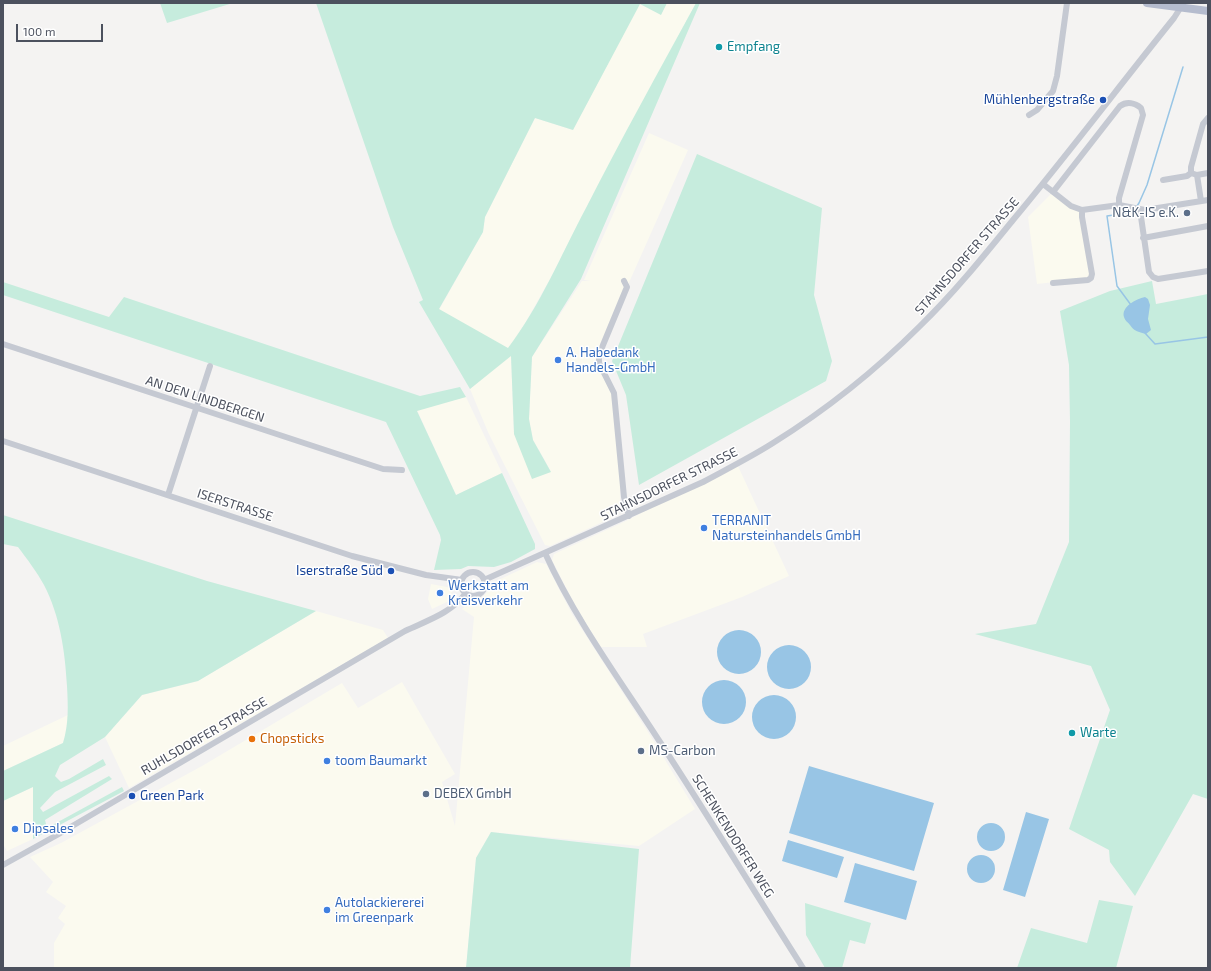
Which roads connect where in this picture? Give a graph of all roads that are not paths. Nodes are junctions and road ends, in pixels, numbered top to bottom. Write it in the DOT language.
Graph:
graph roads {
  1 [pos="1067,3"];
  2 [pos="1147,3"];
  3 [pos="1181,5"];
  4 [pos="1208,10"];
  5 [pos="1029,115"];
  6 [pos="1208,118"];
  7 [pos="1208,173"];
  8 [pos="1194,174"];
  9 [pos="1163,180"];
  10 [pos="1043,184"];
  11 [pos="1052,192"];
  12 [pos="1208,200"];
  13 [pos="1201,201"];
  14 [pos="1118,205"];
  15 [pos="1082,210"];
  16 [pos="1140,210"];
  17 [pos="1208,226"];
  18 [pos="1144,238"];
  19 [pos="1208,271"];
  20 [pos="624,280"];
  21 [pos="1053,283"];
  22 [pos="3,344"];
  23 [pos="210,366"];
  24 [pos="197,408"];
  25 [pos="3,441"];
  26 [pos="402,470"];
  27 [pos="168,495"];
  28 [pos="628,516"];
  29 [pos="545,553"];
  30 [pos="462,580"];
  31 [pos="484,580"];
  32 [pos="466,593"];
  33 [pos="3,865"];
  34 [pos="803,968"];
  1 -- 5 [label="street"];
  2 -- 3 [label="main road"];
  3 -- 4 [label="main road"];
  3 -- 10 [label="street, STAHNSDORFER STRASSE"];
  6 -- 8 [label="street"];
  7 -- 8 [label="street"];
  8 -- 9 [label="street"];
  8 -- 13 [label="street"];
  10 -- 11 [label="street"];
  10 -- 28 [label="street, STAHNSDORFER STRASSE"];
  11 -- 14 [label="street"];
  11 -- 15 [label="street"];
  12 -- 13 [label="street"];
  13 -- 16 [label="street"];
  14 -- 15 [label="street"];
  14 -- 16 [label="street"];
  15 -- 21 [label="street"];
  16 -- 18 [label="street"];
  17 -- 18 [label="street"];
  18 -- 19 [label="street"];
  20 -- 28 [label="street"];
  22 -- 24 [label="street, AN DEN LINDBERGEN"];
  23 -- 24 [label="street"];
  24 -- 26 [label="street, AN DEN LINDBERGEN"];
  24 -- 27 [label="street"];
  25 -- 27 [label="street, ISERSTRASSE"];
  27 -- 30 [label="street, ISERSTRASSE"];
  28 -- 29 [label="street, STAHNSDORFER STRASSE"];
  29 -- 31 [label="street, STAHNSDORFER STRASSE"];
  29 -- 34 [label="street, SCHENKENDORFER WEG"];
  30 -- 31 [label="street"];
  30 -- 32 [label="street"];
  31 -- 32 [label="street"];
  32 -- 33 [label="street, RUHLSDORFER STRASSE"];
}
